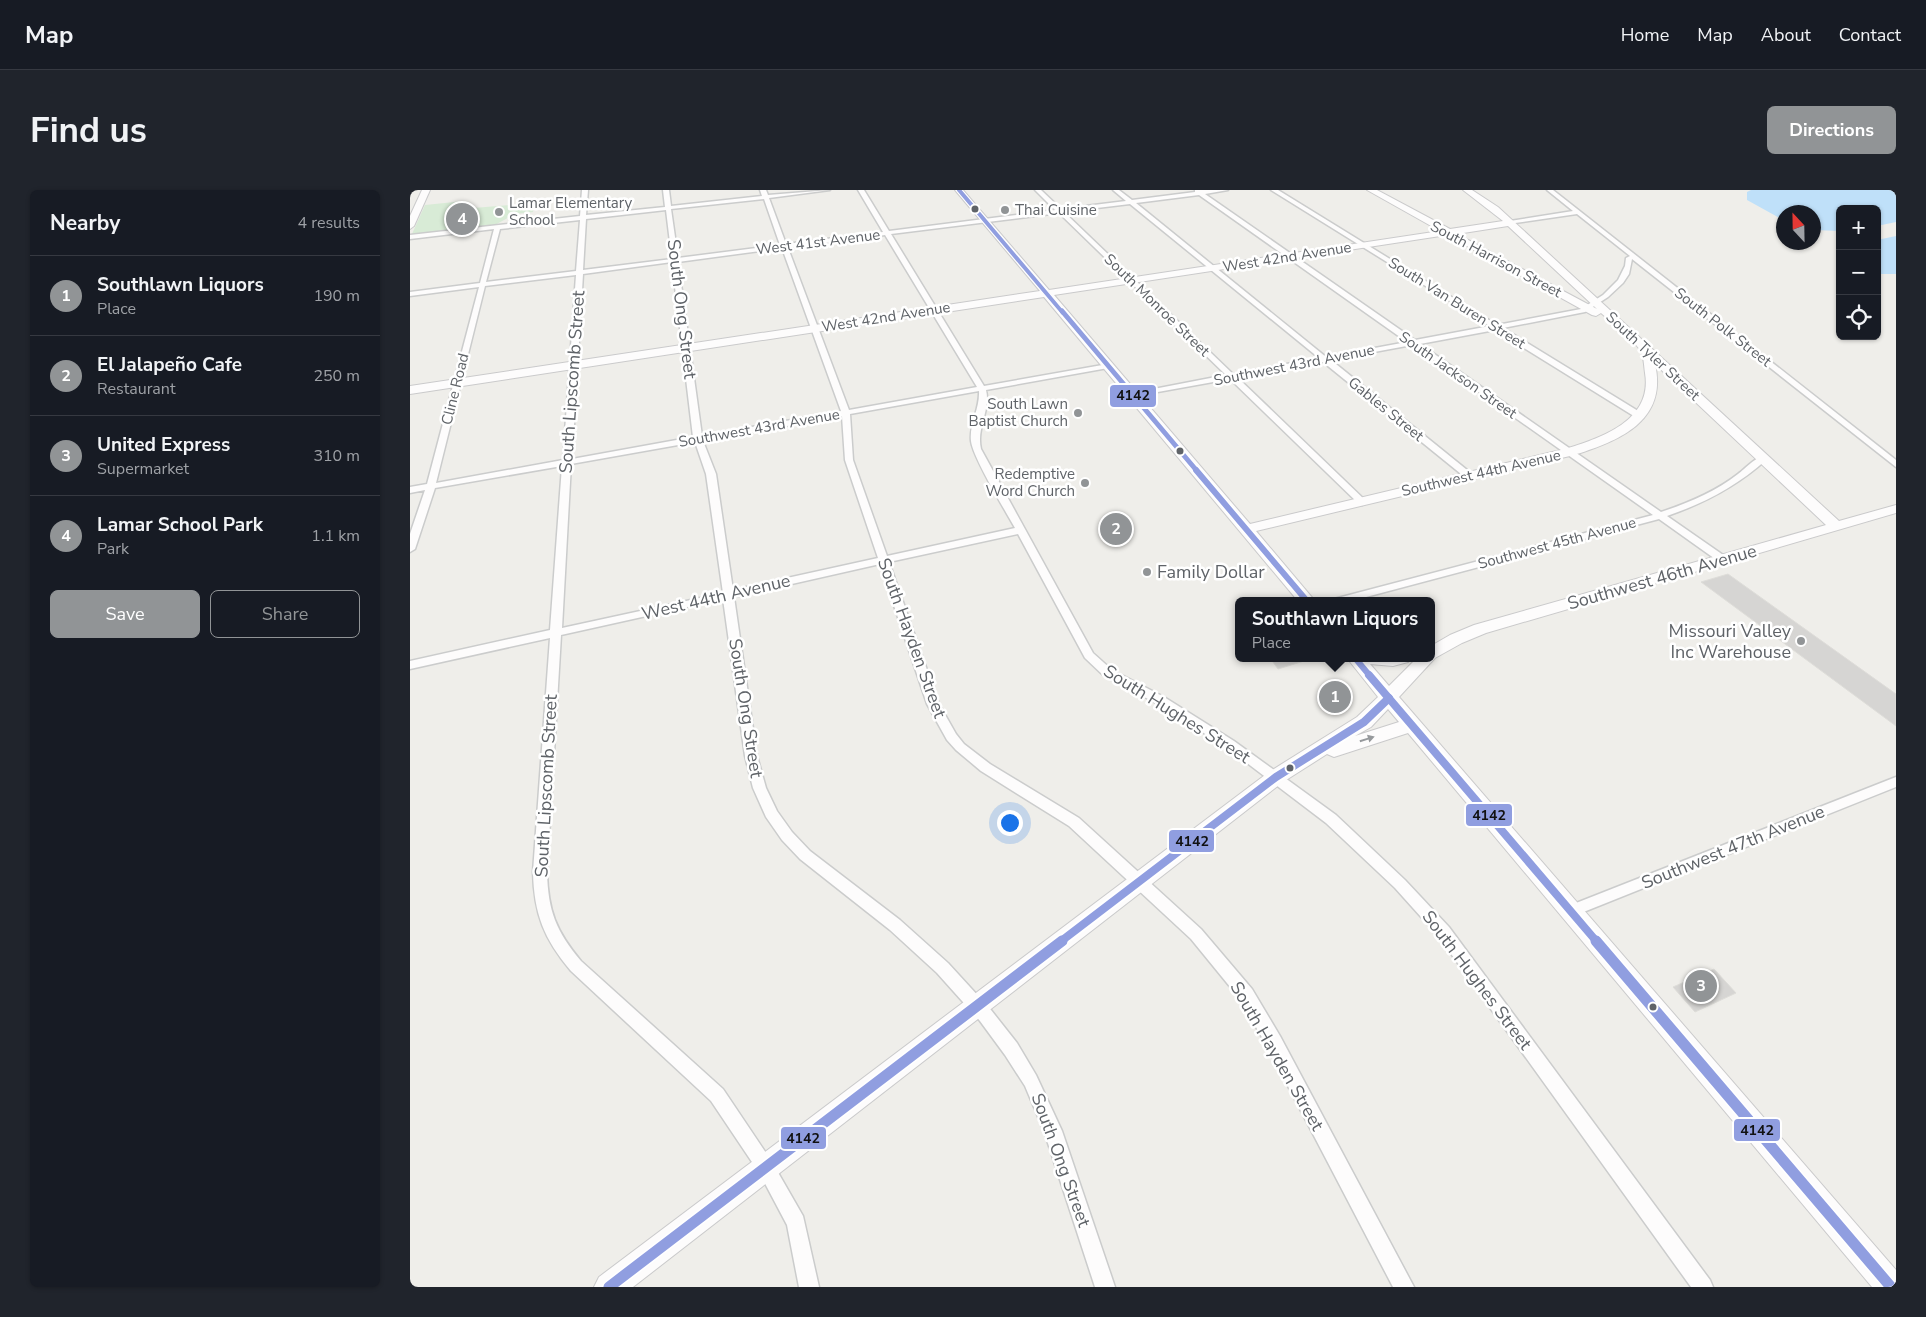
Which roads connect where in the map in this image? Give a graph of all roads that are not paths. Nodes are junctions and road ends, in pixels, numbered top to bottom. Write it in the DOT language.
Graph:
graph roads {
  1 [pos="426,190"];
  2 [pos="584,190"];
  3 [pos="666,190"];
  4 [pos="827,190"];
  5 [pos="861,190"];
  6 [pos="959,190"];
  7 [pos="1038,190"];
  8 [pos="1116,190"];
  9 [pos="1226,190"];
  10 [pos="1274,190"];
  11 [pos="1371,190"];
  12 [pos="1467,190"];
  13 [pos="1550,190"];
  14 [pos="1197,192"];
  15 [pos="765,194"];
  16 [pos="1131,202"];
  17 [pos="669,208"];
  18 [pos="1060,211"];
  19 [pos="1578,212"];
  20 [pos="583,218"];
  21 [pos="985,221"];
  22 [pos="1510,223"];
  23 [pos="410,226"];
  24 [pos="497,228"];
  25 [pos="1446,232"];
  26 [pos="888,233"];
  27 [pos="410,237"];
  28 [pos="1363,245"];
  29 [pos="784,246"];
  30 [pos="1290,256"];
  31 [pos="1634,257"];
  32 [pos="676,260"];
  33 [pos="1213,268"];
  34 [pos="580,272"];
  35 [pos="1132,280"];
  36 [pos="482,285"];
  37 [pos="410,294"];
  38 [pos="1047,294"];
  39 [pos="1593,307"];
  40 [pos="934,310"];
  41 [pos="1496,327"];
  42 [pos="816,328"];
  43 [pos="1412,343"];
  44 [pos="688,348"];
  45 [pos="1646,349"];
  46 [pos="1325,359"];
  47 [pos="573,365"];
  48 [pos="1108,366"];
  49 [pos="1232,377"];
  50 [pos="456,382"];
  51 [pos="982,389"];
  52 [pos="410,390"];
  53 [pos="1133,395"];
  54 [pos="846,413"];
  55 [pos="1640,416"];
  56 [pos="698,438"];
  57 [pos="1569,452"];
  58 [pos="1764,458"];
  59 [pos="567,462"];
  60 [pos="1896,464"];
  61 [pos="1469,476"];
  62 [pos="431,486"];
  63 [pos="410,490"];
  64 [pos="1362,502"];
  65 [pos="1896,509"];
  66 [pos="1659,516"];
  67 [pos="1836,526"];
  68 [pos="1247,529"];
  69 [pos="1021,530"];
  70 [pos="410,548"];
  71 [pos="1722,559"];
  72 [pos="883,560"];
  73 [pos="729,594"];
  74 [pos="1304,597"];
  75 [pos="1353,597"];
  76 [pos="555,632"];
  77 [pos="1435,652"];
  78 [pos="1358,662"];
  79 [pos="1423,662"];
  80 [pos="410,665"];
  81 [pos="1389,698"];
  82 [pos="1412,725"];
  83 [pos="1283,773"];
  84 [pos="1896,782"];
  85 [pos="1141,881"];
  86 [pos="1571,911"];
  87 [pos="977,1007"];
  88 [pos="766,1168"];
  89 [pos="609,1287"];
  90 [pos="810,1287"];
  91 [pos="1105,1287"];
  92 [pos="1404,1287"];
  93 [pos="1703,1287"];
  94 [pos="1891,1287"];
  1 -- 23 [label="main road"];
  2 -- 20 [label="street, South Lipscomb Street"];
  3 -- 17 [label="street, South Ong Street"];
  4 -- 15 [label="street"];
  5 -- 26 [label="street"];
  6 -- 21 [label="main road"];
  7 -- 18 [label="street, South Monroe Street"];
  8 -- 16 [label="street, Gables Street"];
  9 -- 14 [label="street, West 41st Avenue"];
  10 -- 28 [label="street, South Van Buren Street"];
  11 -- 25 [label="main road, South Harrison Street"];
  12 -- 22 [label="main road, South Tyler Street"];
  13 -- 19 [label="street, South Polk Street"];
  14 -- 16 [label="street, West 41st Avenue"];
  14 -- 30 [label="street, South Jackson Street"];
  15 -- 17 [label="street"];
  15 -- 29 [label="street, South Hayden Street"];
  16 -- 18 [label="street, West 41st Avenue"];
  16 -- 33 [label="street, Gables Street"];
  17 -- 20 [label="street"];
  17 -- 32 [label="street, South Ong Street"];
  18 -- 21 [label="street, West 41st Avenue"];
  18 -- 35 [label="street, South Monroe Street"];
  19 -- 22 [label="street"];
  19 -- 31 [label="street, South Polk Street"];
  20 -- 24 [label="street"];
  20 -- 34 [label="street, South Lipscomb Street"];
  21 -- 26 [label="street, West 41st Avenue"];
  21 -- 38 [label="main road"];
  22 -- 25 [label="main road, West 42nd Avenue"];
  22 -- 39 [label="main road, South Tyler Street"];
  24 -- 27 [label="street"];
  24 -- 36 [label="street, Cline Road"];
  25 -- 28 [label="main road, West 42nd Avenue"];
  25 -- 39 [label="main road, South Harrison Street"];
  26 -- 29 [label="street, West 41st Avenue"];
  26 -- 40 [label="street"];
  28 -- 30 [label="main road, West 42nd Avenue"];
  28 -- 41 [label="street, South Van Buren Street"];
  29 -- 32 [label="street, West 41st Avenue"];
  29 -- 42 [label="street, South Hayden Street"];
  30 -- 33 [label="main road, West 42nd Avenue"];
  30 -- 43 [label="street, South Jackson Street"];
  31 -- 39 [label="street"];
  31 -- 60 [label="street, South Polk Street"];
  32 -- 34 [label="street, West 41st Avenue"];
  32 -- 44 [label="street, South Ong Street"];
  33 -- 35 [label="main road, West 42nd Avenue"];
  33 -- 46 [label="street, Gables Street"];
  34 -- 36 [label="street, West 41st Avenue"];
  34 -- 47 [label="street, South Lipscomb Street"];
  35 -- 38 [label="main road, West 42nd Avenue"];
  35 -- 49 [label="street, South Monroe Street"];
  36 -- 37 [label="street, West 41st Avenue"];
  36 -- 50 [label="street, Cline Road"];
  38 -- 40 [label="main road, West 42nd Avenue"];
  38 -- 48 [label="main road"];
  39 -- 41 [label="street, Southwest 43rd Avenue"];
  39 -- 45 [label="main road, South Tyler Street"];
  40 -- 42 [label="main road, West 42nd Avenue"];
  40 -- 51 [label="street"];
  41 -- 43 [label="street, Southwest 43rd Avenue"];
  41 -- 55 [label="street, South Van Buren Street"];
  42 -- 44 [label="main road, West 42nd Avenue"];
  42 -- 54 [label="street, South Hayden Street"];
  43 -- 46 [label="street, Southwest 43rd Avenue"];
  43 -- 57 [label="street, South Jackson Street"];
  44 -- 47 [label="main road, West 42nd Avenue"];
  44 -- 56 [label="street, South Ong Street"];
  45 -- 55 [label="main road, Southwest 44th Avenue"];
  45 -- 58 [label="main road, South Tyler Street"];
  46 -- 49 [label="street, Southwest 43rd Avenue"];
  46 -- 61 [label="street, Gables Street"];
  47 -- 50 [label="main road, West 42nd Avenue"];
  47 -- 59 [label="street, South Lipscomb Street"];
  48 -- 51 [label="street, Southwest 43rd Avenue"];
  48 -- 53 [label="main road"];
  49 -- 53 [label="street, Southwest 43rd Avenue"];
  49 -- 64 [label="street, South Monroe Street"];
  50 -- 52 [label="main road, West 42nd Avenue"];
  50 -- 62 [label="street, Cline Road"];
  51 -- 54 [label="street, Southwest 43rd Avenue"];
  51 -- 69 [label="street, South Hughes Street"];
  53 -- 68 [label="main road"];
  54 -- 56 [label="street, Southwest 43rd Avenue"];
  54 -- 72 [label="street, South Hayden Street"];
  55 -- 57 [label="main road, Southwest 44th Avenue"];
  56 -- 59 [label="street, Southwest 43rd Avenue"];
  56 -- 73 [label="street, South Ong Street"];
  57 -- 61 [label="main road, Southwest 44th Avenue"];
  57 -- 66 [label="street, South Jackson Street"];
  58 -- 66 [label="street, Southwest 45th Avenue"];
  58 -- 67 [label="main road, South Tyler Street"];
  59 -- 62 [label="street, Southwest 43rd Avenue"];
  59 -- 76 [label="street, South Lipscomb Street"];
  61 -- 64 [label="main road, Southwest 44th Avenue"];
  62 -- 63 [label="street, Southwest 43rd Avenue"];
  62 -- 70 [label="street, Cline Road"];
  64 -- 68 [label="main road, Southwest 44th Avenue"];
  65 -- 67 [label="main road, Southwest 46th Avenue"];
  66 -- 71 [label="street, South Jackson Street"];
  66 -- 75 [label="street, Southwest 45th Avenue"];
  67 -- 71 [label="main road, Southwest 46th Avenue"];
  68 -- 74 [label="main road"];
  69 -- 72 [label="street, West 44th Avenue"];
  69 -- 83 [label="street, South Hughes Street"];
  71 -- 77 [label="main road, Southwest 46th Avenue"];
  72 -- 73 [label="street, West 44th Avenue"];
  72 -- 85 [label="street, South Hayden Street"];
  73 -- 76 [label="street, West 44th Avenue"];
  73 -- 87 [label="street, South Ong Street"];
  76 -- 80 [label="street, West 44th Avenue"];
  76 -- 88 [label="street, South Lipscomb Street"];
  78 -- 81 [label="main road"];
  79 -- 81 [label="main road, Southwest 46th Avenue"];
  81 -- 82 [label="main road"];
  81 -- 83 [label="main road, Southwest 46th Avenue"];
  83 -- 82 [label="main road, one-way"];
  82 -- 86 [label="main road"];
  83 -- 85 [label="main road, Southwest 46th Avenue"];
  83 -- 93 [label="street, South Hughes Street"];
  84 -- 86 [label="street, Southwest 47th Avenue"];
  85 -- 87 [label="main road, Southwest 46th Avenue"];
  85 -- 92 [label="street, South Hayden Street"];
  86 -- 94 [label="main road"];
  87 -- 88 [label="main road, Southwest 46th Avenue"];
  87 -- 91 [label="street, South Ong Street"];
  88 -- 89 [label="main road, Southwest 46th Avenue"];
  88 -- 90 [label="street, South Lipscomb Street"];
}
